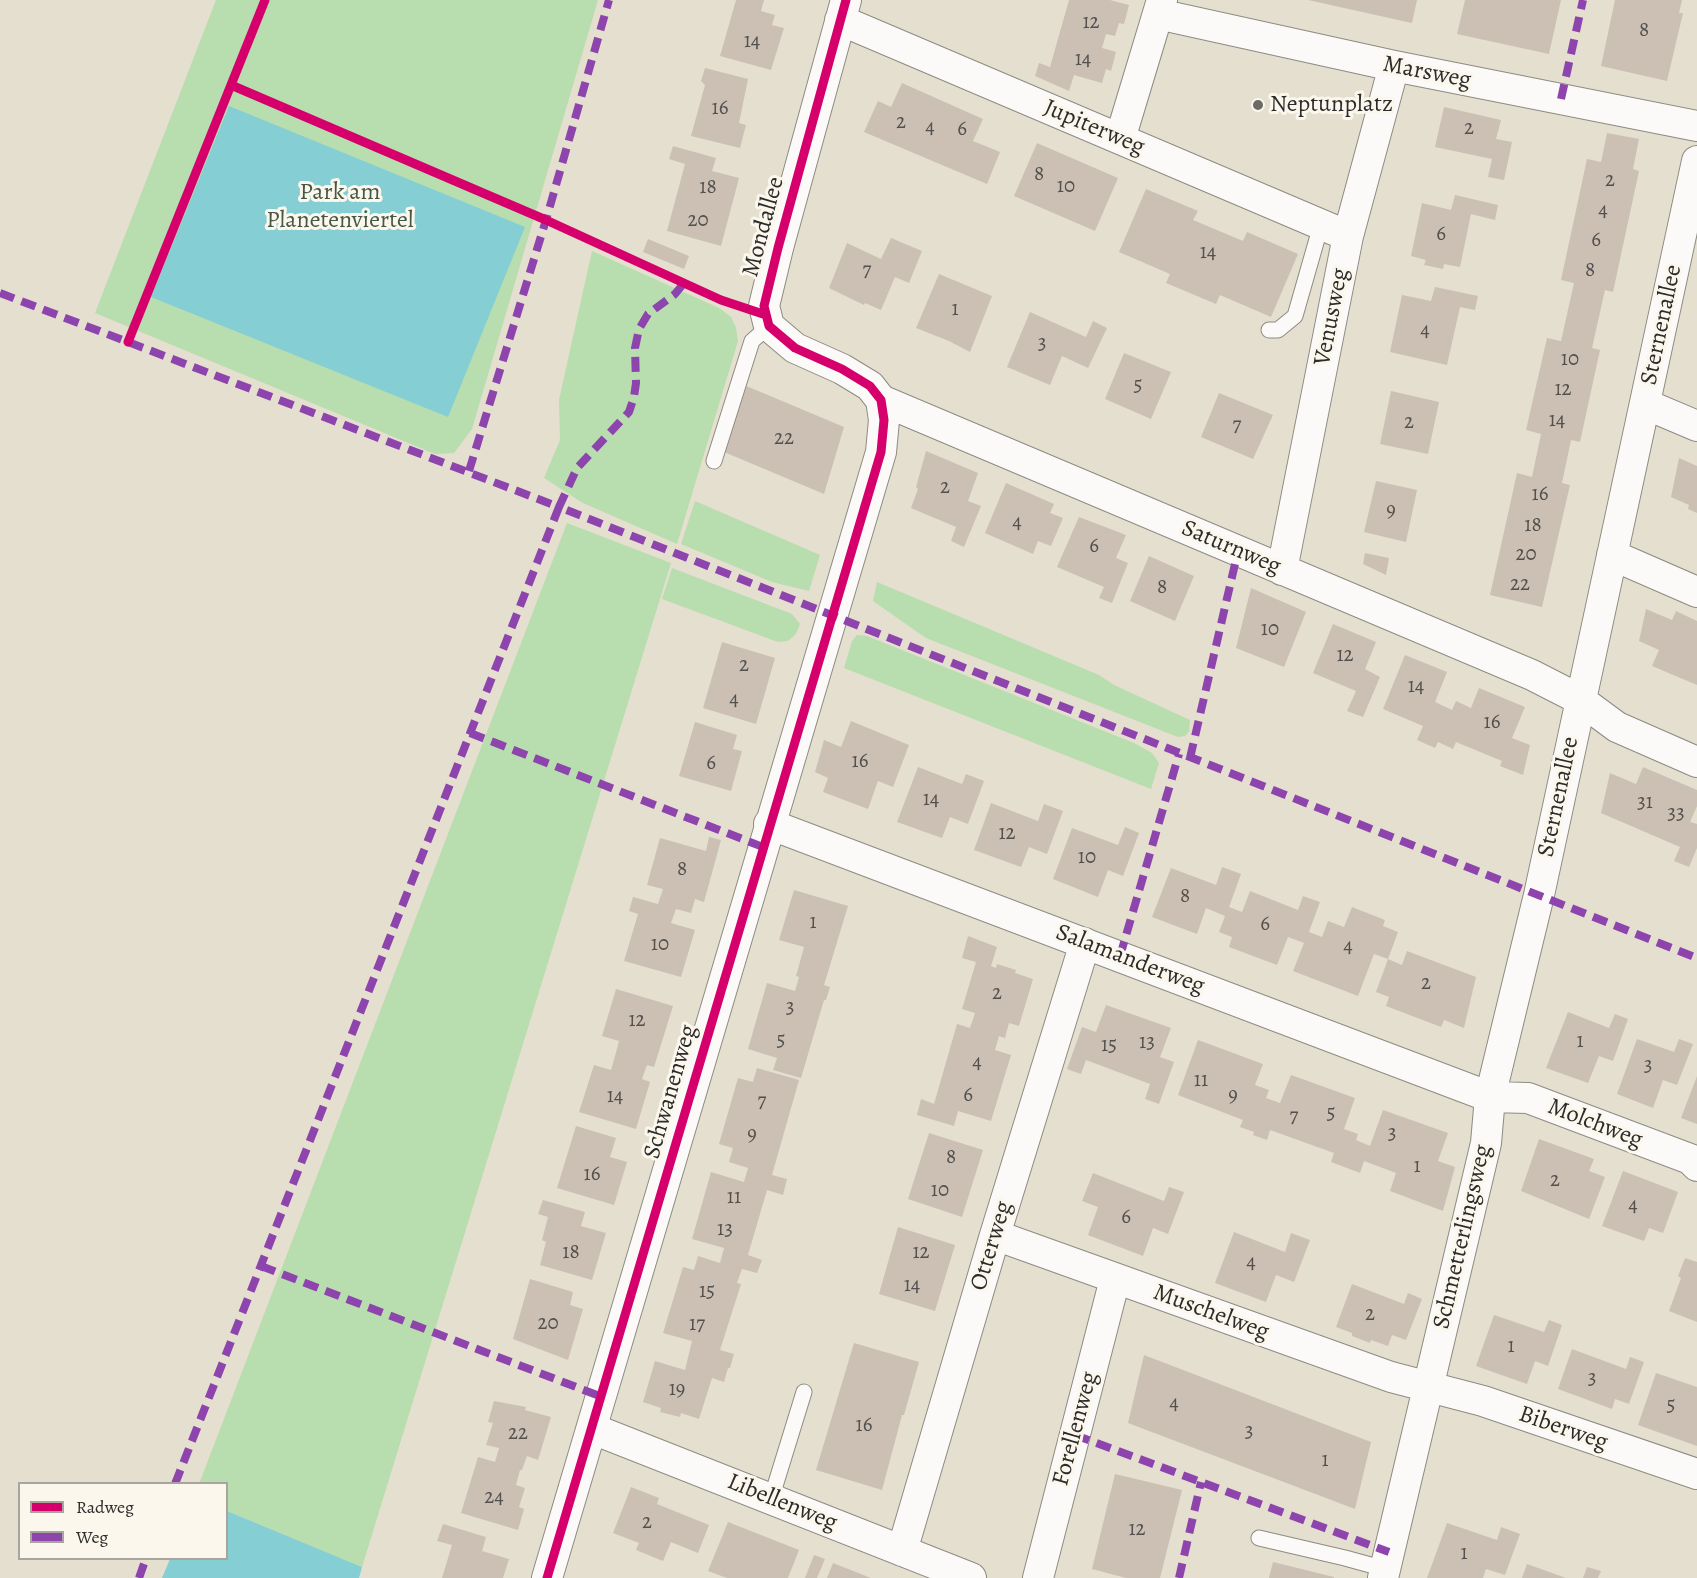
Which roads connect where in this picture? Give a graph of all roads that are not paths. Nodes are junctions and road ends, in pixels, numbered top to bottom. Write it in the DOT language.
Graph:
graph roads {
  1 [pos="1160,7"];
  2 [pos="843,10"];
  3 [pos="1394,66"];
  4 [pos="1697,126"];
  5 [pos="1120,139"];
  6 [pos="1697,161"];
  7 [pos="1321,225"];
  8 [pos="1348,236"];
  9 [pos="1688,250"];
  10 [pos="769,326"];
  11 [pos="1269,330"];
  12 [pos="881,400"];
  13 [pos="1645,405"];
  14 [pos="1697,426"];
  15 [pos="714,461"];
  16 [pos="1612,555"];
  17 [pos="1282,570"];
  18 [pos="1697,592"];
  19 [pos="1580,699"];
  20 [pos="1697,762"];
  21 [pos="769,824"];
  22 [pos="1539,895"];
  23 [pos="1085,943"];
  24 [pos="1490,1097"];
  25 [pos="1697,1166"];
  26 [pos="995,1235"];
  27 [pos="1115,1279"];
  28 [pos="1428,1387"];
  29 [pos="804,1392"];
  30 [pos="593,1429"];
  31 [pos="1697,1474"];
  32 [pos="771,1499"];
  33 [pos="1259,1538"];
  34 [pos="902,1551"];
  35 [pos="1384,1574"];
  36 [pos="547,1578"];
  37 [pos="971,1578"];
  38 [pos="1038,1578"];
  1 -- 3 [label="street, Marsweg"];
  1 -- 5 [label="street"];
  2 -- 5 [label="street, Jupiterweg"];
  2 -- 10 [label="street, Mondallee"];
  3 -- 4 [label="street, Marsweg"];
  3 -- 8 [label="street, Venusweg"];
  5 -- 7 [label="street, Jupiterweg"];
  6 -- 9 [label="street, Sternenallee"];
  7 -- 8 [label="street, Jupiterweg"];
  7 -- 11 [label="lane"];
  8 -- 17 [label="street, Venusweg"];
  9 -- 13 [label="street, Sternenallee"];
  10 -- 12 [label="street"];
  10 -- 15 [label="lane"];
  12 -- 17 [label="street, Saturnweg"];
  12 -- 21 [label="street, Schwanenweg"];
  13 -- 14 [label="street, Sternenallee"];
  13 -- 16 [label="street, Sternenallee"];
  16 -- 18 [label="street"];
  16 -- 19 [label="street, Sternenallee"];
  17 -- 19 [label="street, Saturnweg"];
  19 -- 20 [label="street, Sternenallee"];
  19 -- 22 [label="street, Sternenallee"];
  21 -- 23 [label="street, Salamanderweg"];
  21 -- 30 [label="street, Schwanenweg"];
  22 -- 24 [label="street, Schmetterlingsweg"];
  23 -- 24 [label="street, Salamanderweg"];
  23 -- 26 [label="street, Otterweg"];
  24 -- 25 [label="street, Molchweg"];
  24 -- 28 [label="street, Schmetterlingsweg"];
  26 -- 27 [label="street, Muschelweg"];
  26 -- 34 [label="street, Otterweg"];
  27 -- 28 [label="street, Muschelweg"];
  27 -- 38 [label="street, Forellenweg"];
  28 -- 31 [label="street, Biberweg"];
  28 -- 35 [label="street, Schmetterlingsweg"];
  29 -- 32 [label="lane"];
  30 -- 32 [label="street, Libellenweg"];
  30 -- 36 [label="street, Schwanenweg"];
  32 -- 34 [label="street, Libellenweg"];
  33 -- 35 [label="lane"];
  34 -- 37 [label="street, Libellenweg"];
}
